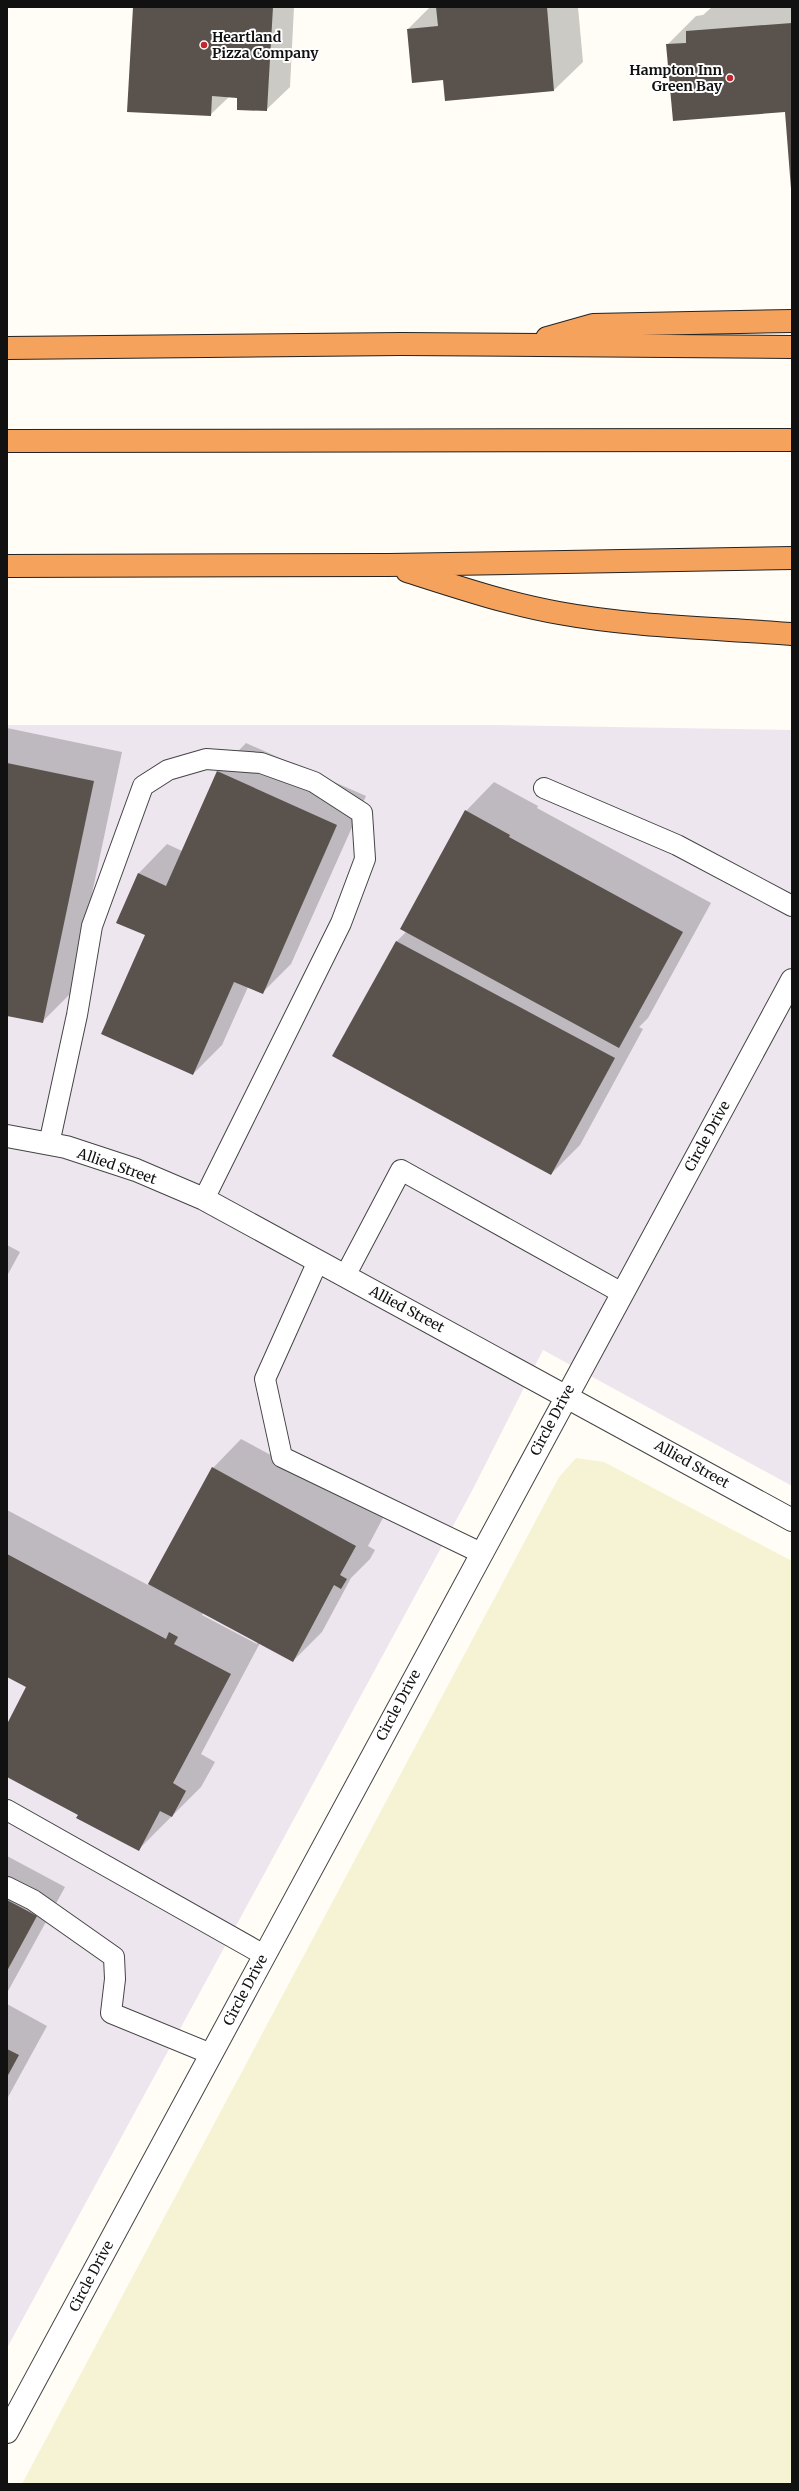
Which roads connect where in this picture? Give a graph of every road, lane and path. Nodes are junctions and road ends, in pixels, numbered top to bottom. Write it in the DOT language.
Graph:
graph roads {
  1 [pos="792,321"];
  2 [pos="522,344"];
  3 [pos="792,347"];
  4 [pos="7,348"];
  5 [pos="792,440"];
  6 [pos="7,441"];
  7 [pos="792,558"];
  8 [pos="389,565"];
  9 [pos="7,566"];
  10 [pos="792,634"];
  11 [pos="544,788"];
  12 [pos="792,906"];
  13 [pos="792,980"];
  14 [pos="7,1136"];
  15 [pos="49,1144"];
  16 [pos="204,1199"];
  17 [pos="318,1261"];
  18 [pos="345,1276"];
  19 [pos="622,1293"];
  20 [pos="566,1395"];
  21 [pos="792,1520"];
  22 [pos="480,1553"];
  23 [pos="7,1810"];
  24 [pos="7,1887"];
  25 [pos="264,1955"];
  26 [pos="211,2054"];
  27 [pos="7,2432"];
  1 -- 2 [label="highway"];
  2 -- 3 [label="highway"];
  2 -- 4 [label="highway"];
  5 -- 6 [label="highway"];
  7 -- 8 [label="highway"];
  8 -- 9 [label="highway"];
  8 -- 10 [label="highway"];
  11 -- 12 [label="lane"];
  13 -- 19 [label="street, Circle Drive"];
  14 -- 15 [label="street, Allied Street"];
  15 -- 16 [label="street, Allied Street"];
  15 -- 16 [label="lane"];
  16 -- 17 [label="street, Allied Street"];
  17 -- 18 [label="street, Allied Street"];
  17 -- 22 [label="lane"];
  18 -- 19 [label="lane"];
  18 -- 20 [label="street, Allied Street"];
  19 -- 20 [label="street, Circle Drive"];
  20 -- 21 [label="street, Allied Street"];
  20 -- 22 [label="street, Circle Drive"];
  22 -- 25 [label="street, Circle Drive"];
  23 -- 25 [label="lane"];
  24 -- 26 [label="lane"];
  25 -- 26 [label="street, Circle Drive"];
  26 -- 27 [label="street, Circle Drive"];
}
